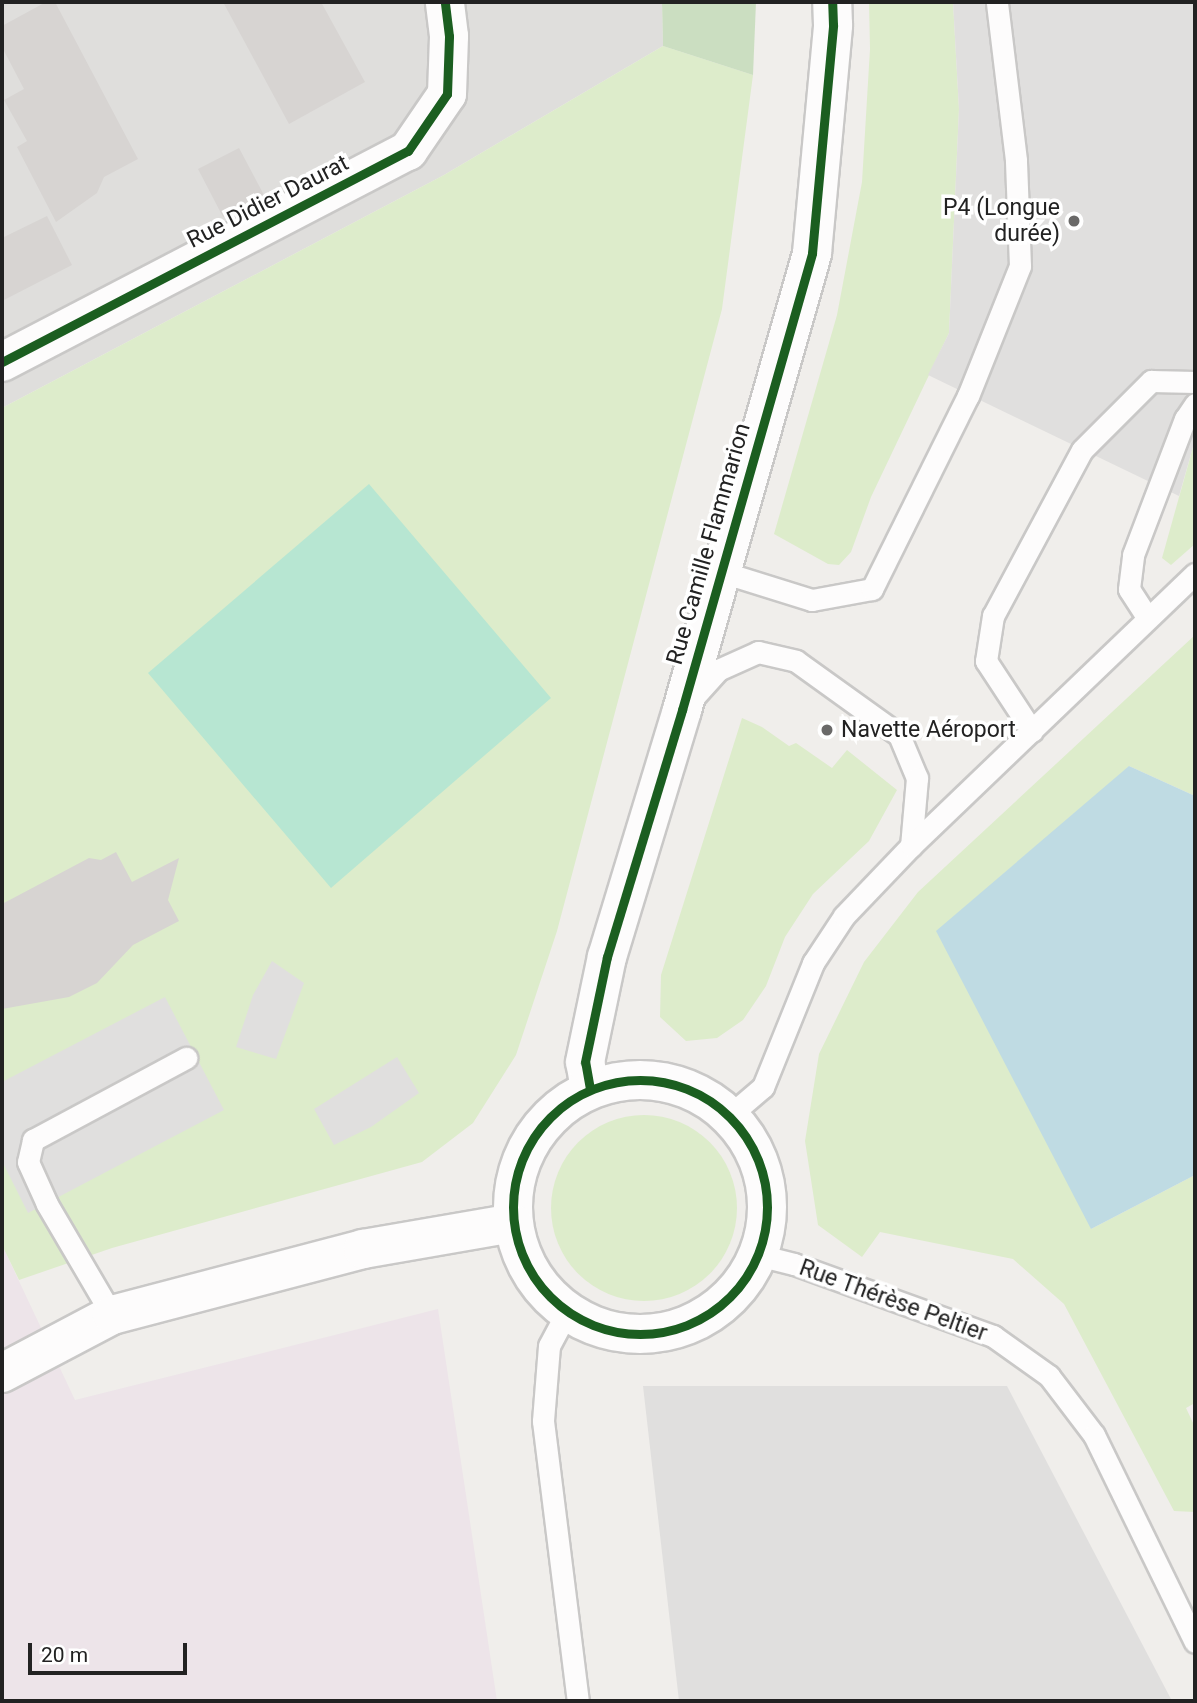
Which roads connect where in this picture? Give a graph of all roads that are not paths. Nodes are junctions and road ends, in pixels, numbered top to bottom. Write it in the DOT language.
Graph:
graph roads {
  1 [pos="445,2"];
  2 [pos="832,2"];
  3 [pos="996,2"];
  4 [pos="2,362"];
  5 [pos="1195,382"];
  6 [pos="1195,404"];
  7 [pos="722,572"];
  8 [pos="1195,573"];
  9 [pos="1147,617"];
  10 [pos="682,710"];
  11 [pos="1032,731"];
  12 [pos="911,846"];
  13 [pos="186,1058"];
  14 [pos="590,1089"];
  15 [pos="729,1116"];
  16 [pos="513,1223"];
  17 [pos="758,1255"];
  18 [pos="567,1312"];
  19 [pos="112,1315"];
  20 [pos="2,1373"];
  21 [pos="1195,1642"];
  22 [pos="578,1701"];
  1 -- 4 [label="street, Rue Didier Daurat"];
  2 -- 7 [label="street, Rue Camille Flammarion"];
  3 -- 7 [label="lane"];
  5 -- 11 [label="lane"];
  6 -- 9 [label="lane"];
  7 -- 10 [label="street, Rue Camille Flammarion"];
  8 -- 9 [label="lane"];
  9 -- 11 [label="lane"];
  10 -- 12 [label="lane"];
  10 -- 14 [label="street, Rue Camille Flammarion"];
  11 -- 12 [label="lane"];
  12 -- 15 [label="lane"];
  13 -- 19 [label="lane"];
  14 -- 15 [label="street"];
  14 -- 16 [label="street"];
  15 -- 17 [label="street"];
  16 -- 18 [label="street"];
  16 -- 19 [label="street"];
  17 -- 18 [label="street"];
  17 -- 21 [label="lane, Rue Thérèse Peltier"];
  18 -- 22 [label="lane"];
  19 -- 20 [label="street"];
}
